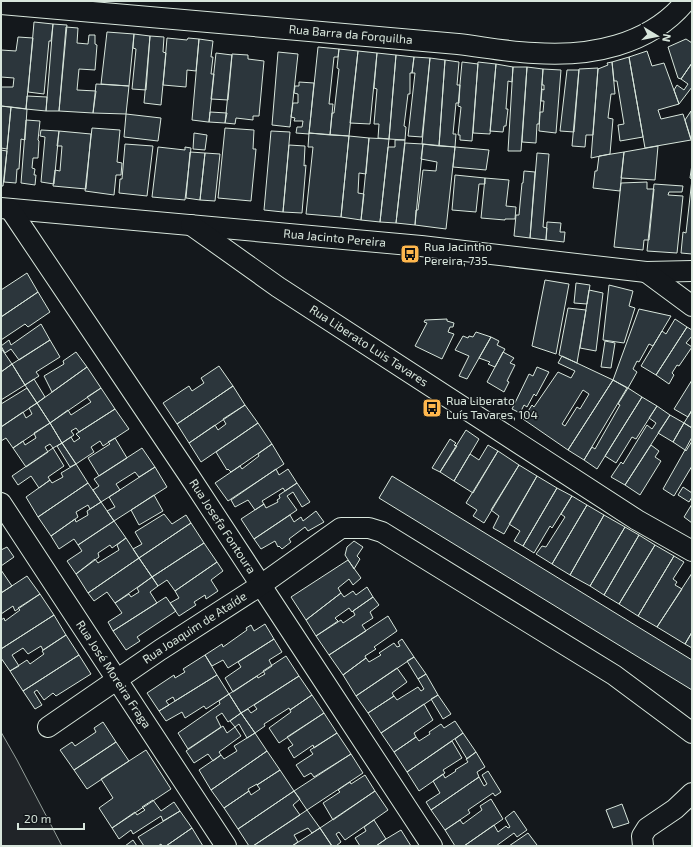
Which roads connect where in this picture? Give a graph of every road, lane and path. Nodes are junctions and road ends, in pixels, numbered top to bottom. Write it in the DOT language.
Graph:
graph roads {
  1 [pos="688,3"];
  2 [pos="1,4"];
  3 [pos="5,208"];
  4 [pos="191,224"];
  5 [pos="692,271"];
  6 [pos="646,272"];
  7 [pos="692,306"];
  8 [pos="1,503"];
  9 [pos="692,551"];
  10 [pos="261,585"];
  11 [pos="116,680"];
  12 [pos="48,727"];
  13 [pos="692,734"];
  14 [pos="692,793"];
  15 [pos="226,846"];
  16 [pos="432,846"];
  17 [pos="643,846"];
  1 -- 2 [label="street, Rua Barra da Forquilha"];
  3 -- 4 [label="street, Rua Jacinto Pereira"];
  3 -- 10 [label="street, Rua Josefa Fontoura"];
  4 -- 6 [label="street, Rua Jacinto Pereira"];
  4 -- 9 [label="street, Rua Liberato Luis Tavares"];
  5 -- 6 [label="street, Rua Jacinto Pereira"];
  6 -- 7 [label="street"];
  8 -- 11 [label="street, Rua José Moreira Fraga"];
  10 -- 11 [label="street, Rua Joaquim de Ataíde"];
  10 -- 13 [label="street, Rua Joaquim de Ataíde"];
  10 -- 16 [label="street, Rua Josefa Fontoura"];
  11 -- 12 [label="street, Rua Joaquim de Ataíde"];
  11 -- 15 [label="street, Rua José Moreira Fraga"];
  14 -- 17 [label="street"];
}
